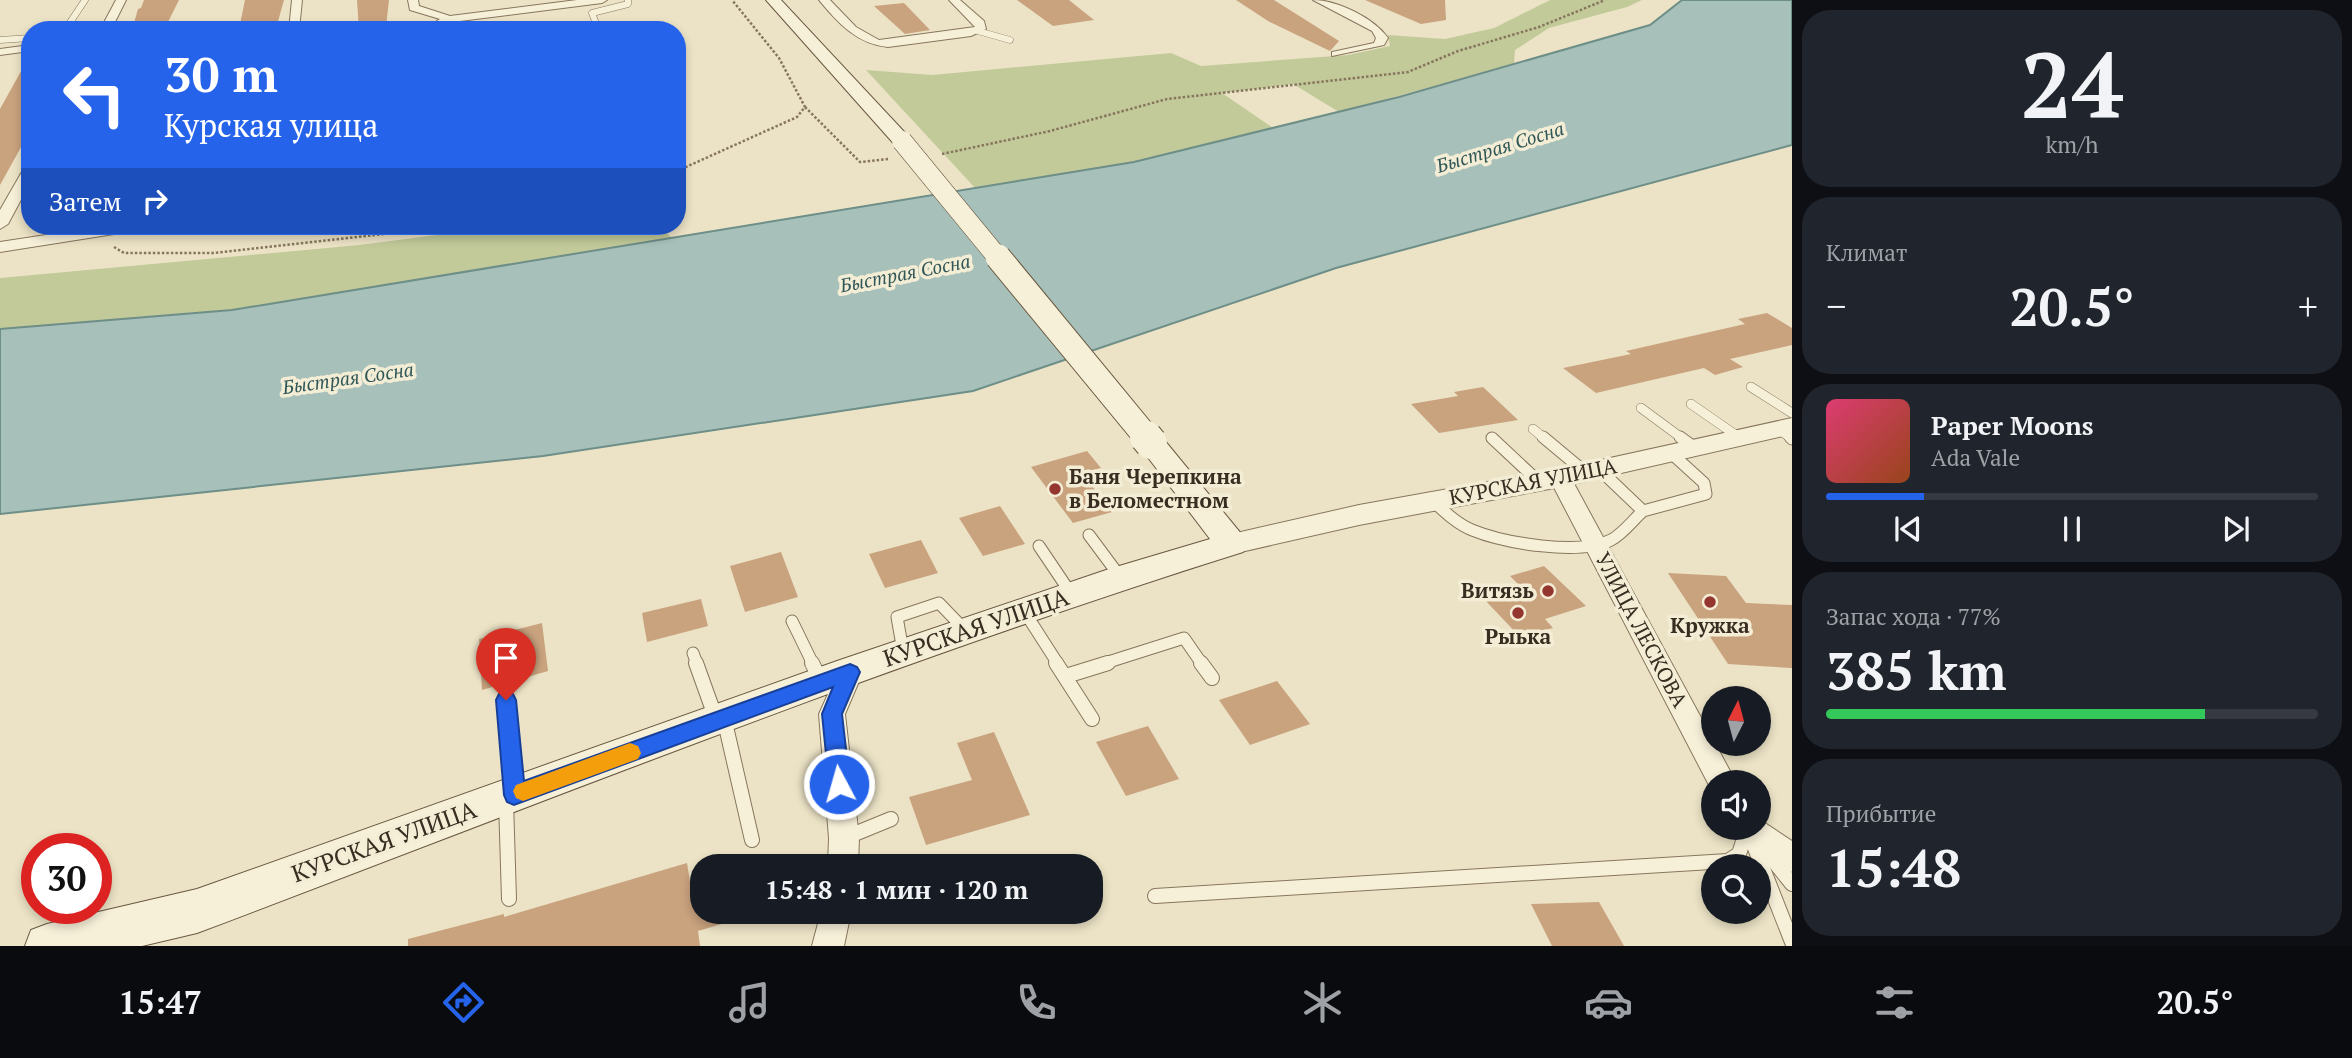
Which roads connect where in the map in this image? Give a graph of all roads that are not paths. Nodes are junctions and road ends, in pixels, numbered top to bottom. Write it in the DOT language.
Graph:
graph roads {
  1 [pos="85,0"];
  2 [pos="121,0"];
  3 [pos="297,0"];
  4 [pos="413,0"];
  5 [pos="603,0"];
  6 [pos="628,0"];
  7 [pos="773,0"];
  8 [pos="824,0"];
  9 [pos="954,0"];
  10 [pos="1318,0"];
  11 [pos="586,1"];
  12 [pos="450,19"];
  13 [pos="71,21"];
  14 [pos="109,21"];
  15 [pos="295,21"];
  16 [pos="446,21"];
  17 [pos="595,21"];
  18 [pos="980,30"];
  19 [pos="21,39"];
  20 [pos="0,40"];
  21 [pos="1010,40"];
  22 [pos="21,49"];
  23 [pos="0,52"];
  24 [pos="1336,54"];
  25 [pos="21,186"];
  26 [pos="0,224"];
  27 [pos="75,235"];
  28 [pos="0,247"];
  29 [pos="1751,387"];
  30 [pos="1691,404"];
  31 [pos="1641,408"];
  32 [pos="1789,427"];
  33 [pos="1532,429"];
  34 [pos="1492,438"];
  35 [pos="1740,438"];
  36 [pos="1683,451"];
  37 [pos="1571,475"];
  38 [pos="1433,501"];
  39 [pos="1643,510"];
  40 [pos="1089,534"];
  41 [pos="1232,544"];
  42 [pos="1039,546"];
  43 [pos="1596,546"];
  44 [pos="1121,578"];
  45 [pos="1072,595"];
  46 [pos="1024,611"];
  47 [pos="792,621"];
  48 [pos="693,653"];
  49 [pos="1066,676"];
  50 [pos="836,678"];
  51 [pos="1212,678"];
  52 [pos="506,700"];
  53 [pos="1092,719"];
  54 [pos="720,720"];
  55 [pos="1716,770"];
  56 [pos="510,796"];
  57 [pos="891,819"];
  58 [pos="844,838"];
  59 [pos="752,840"];
  60 [pos="1743,840"];
  61 [pos="1752,840"];
  62 [pos="1757,840"];
  63 [pos="1765,840"];
  64 [pos="843,854"];
  65 [pos="1792,858"];
  66 [pos="1792,884"];
  67 [pos="1155,896"];
  68 [pos="509,899"];
  69 [pos="833,924"];
  70 [pos="1792,942"];
  71 [pos="47,946"];
  72 [pos="828,946"];
  1 -- 13 [label="lane"];
  2 -- 14 [label="street"];
  3 -- 15 [label="street"];
  4 -- 12 [label="street"];
  5 -- 11 [label="street"];
  6 -- 17 [label="lane"];
  7 -- 41 [label="main road, bridge"];
  8 -- 18 [label="street"];
  9 -- 18 [label="street"];
  10 -- 24 [label="street"];
  11 -- 12 [label="street"];
  12 -- 16 [label="street"];
  18 -- 21 [label="lane"];
  19 -- 20 [label="lane"];
  22 -- 23 [label="street"];
  25 -- 26 [label="street"];
  27 -- 28 [label="street"];
  29 -- 32 [label="lane"];
  30 -- 35 [label="lane"];
  31 -- 36 [label="lane"];
  32 -- 35 [label="street, КУРСКАЯ УЛИЦА"];
  33 -- 37 [label="lane"];
  34 -- 37 [label="lane"];
  35 -- 36 [label="street, КУРСКАЯ УЛИЦА"];
  36 -- 37 [label="street, КУРСКАЯ УЛИЦА"];
  36 -- 39 [label="lane"];
  37 -- 38 [label="street, КУРСКАЯ УЛИЦА"];
  37 -- 39 [label="lane"];
  37 -- 43 [label="street, УЛИЦА ЛЕСКОВА"];
  38 -- 41 [label="street, КУРСКАЯ УЛИЦА"];
  38 -- 43 [label="lane"];
  39 -- 43 [label="lane"];
  40 -- 44 [label="lane"];
  41 -- 44 [label="main road, КУРСКАЯ УЛИЦА"];
  42 -- 45 [label="lane"];
  43 -- 55 [label="street, УЛИЦА ЛЕСКОВА"];
  44 -- 45 [label="main road, КУРСКАЯ УЛИЦА"];
  45 -- 46 [label="main road, КУРСКАЯ УЛИЦА"];
  46 -- 49 [label="lane"];
  46 -- 50 [label="main road, КУРСКАЯ УЛИЦА"];
  47 -- 50 [label="lane"];
  48 -- 54 [label="lane"];
  49 -- 51 [label="lane"];
  49 -- 53 [label="lane"];
  50 -- 54 [label="main road, КУРСКАЯ УЛИЦА"];
  50 -- 58 [label="street"];
  52 -- 56 [label="lane"];
  54 -- 56 [label="main road, КУРСКАЯ УЛИЦА"];
  54 -- 59 [label="lane"];
  56 -- 68 [label="lane"];
  56 -- 71 [label="main road, КУРСКАЯ УЛИЦА"];
  57 -- 58 [label="lane"];
  58 -- 64 [label="street"];
  60 -- 67 [label="lane"];
  61 -- 70 [label="lane"];
  62 -- 66 [label="lane"];
  63 -- 65 [label="street"];
  69 -- 72 [label="street"];
}
